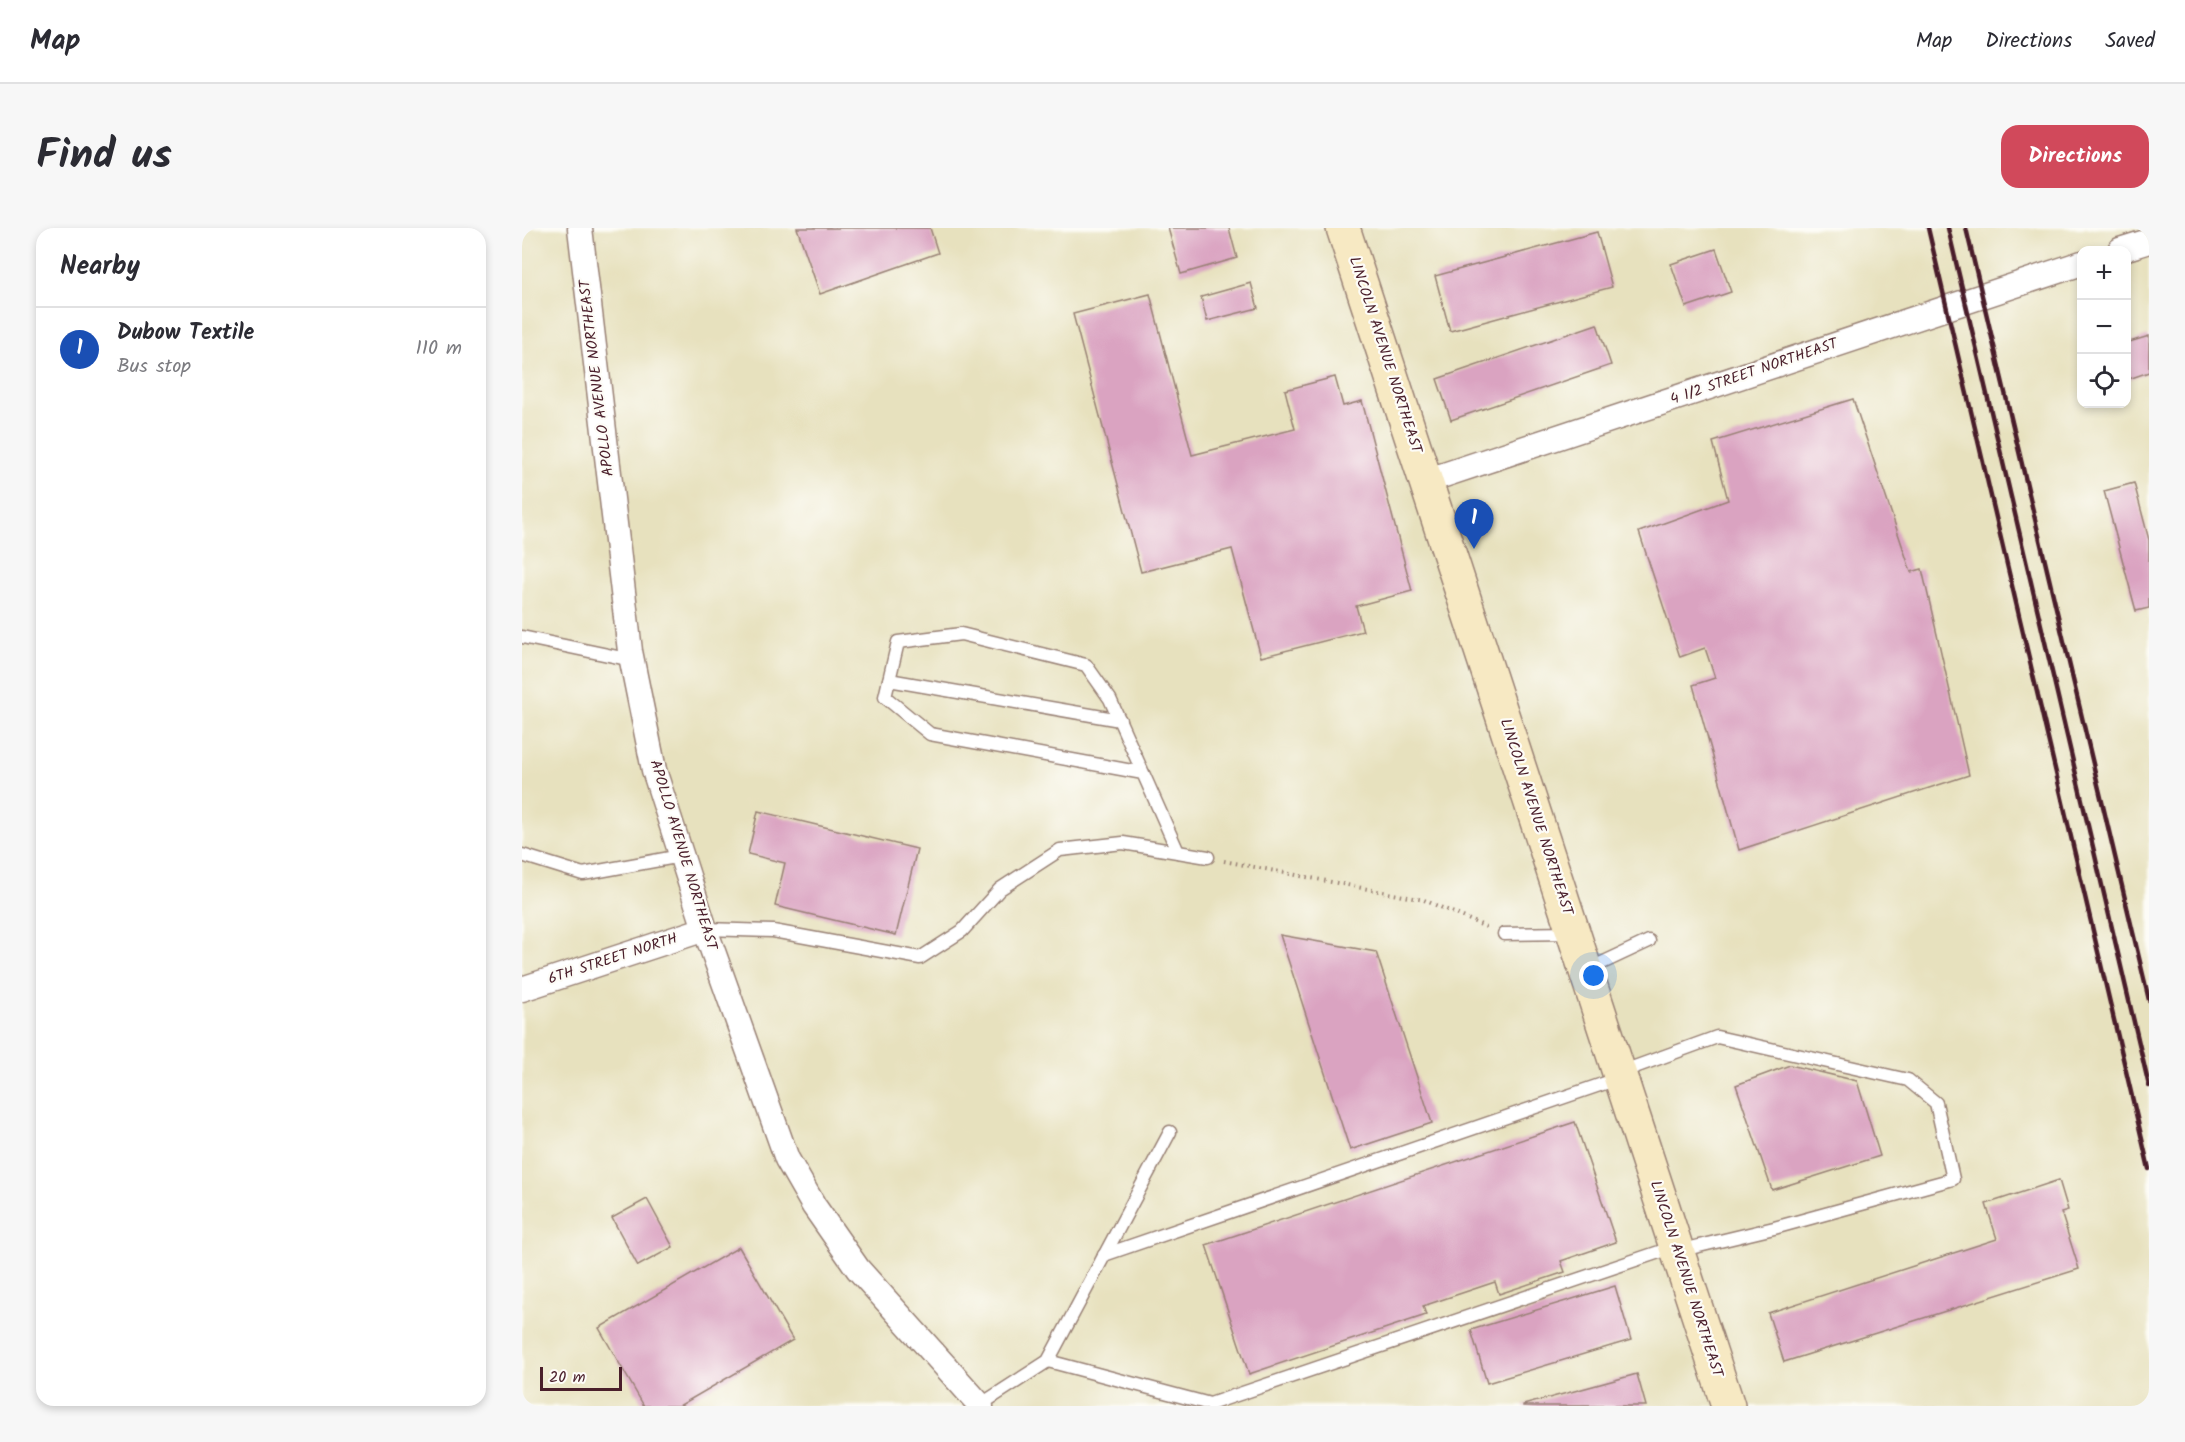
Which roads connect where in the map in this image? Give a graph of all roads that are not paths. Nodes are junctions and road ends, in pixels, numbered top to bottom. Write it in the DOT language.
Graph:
graph roads {
  1 [pos="580,228"];
  2 [pos="1343,228"];
  3 [pos="2149,241"];
  4 [pos="2131,247"];
  5 [pos="2077,265"];
  6 [pos="1426,481"];
  7 [pos="522,637"];
  8 [pos="632,660"];
  9 [pos="889,680"];
  10 [pos="1120,720"];
  11 [pos="1143,773"];
  12 [pos="1178,852"];
  13 [pos="522,855"];
  14 [pos="681,856"];
  15 [pos="1208,857"];
  16 [pos="705,929"];
  17 [pos="1574,933"];
  18 [pos="1504,934"];
  19 [pos="1649,941"];
  20 [pos="1586,970"];
  21 [pos="522,989"];
  22 [pos="1620,1075"];
  23 [pos="1170,1132"];
  24 [pos="1676,1249"];
  25 [pos="1104,1255"];
  26 [pos="1048,1360"];
  27 [pos="981,1405"];
  28 [pos="1728,1406"];
  1 -- 8 [label="street, APOLLO AVENUE NORTHEAST"];
  2 -- 6 [label="street, LINCOLN AVENUE NORTHEAST"];
  3 -- 4 [label="street"];
  5 -- 6 [label="street, 4 1/2 STREET NORTHEAST"];
  6 -- 17 [label="street, LINCOLN AVENUE NORTHEAST"];
  7 -- 8 [label="lane"];
  8 -- 14 [label="street, APOLLO AVENUE NORTHEAST"];
  9 -- 10 [label="lane"];
  9 -- 10 [label="lane"];
  9 -- 11 [label="lane"];
  10 -- 11 [label="lane"];
  11 -- 12 [label="lane"];
  12 -- 15 [label="lane"];
  12 -- 16 [label="lane"];
  13 -- 14 [label="lane"];
  14 -- 16 [label="street, APOLLO AVENUE NORTHEAST"];
  16 -- 21 [label="street, 6TH STREET NORTH"];
  16 -- 27 [label="street, APOLLO AVENUE NORTHEAST"];
  17 -- 18 [label="lane"];
  17 -- 20 [label="street, LINCOLN AVENUE NORTHEAST"];
  19 -- 20 [label="lane"];
  20 -- 22 [label="street, LINCOLN AVENUE NORTHEAST"];
  22 -- 24 [label="street, LINCOLN AVENUE NORTHEAST"];
  22 -- 24 [label="lane"];
  22 -- 25 [label="lane"];
  23 -- 25 [label="lane"];
  24 -- 26 [label="lane"];
  24 -- 28 [label="street, LINCOLN AVENUE NORTHEAST"];
  25 -- 26 [label="lane"];
  26 -- 27 [label="lane"];
}
